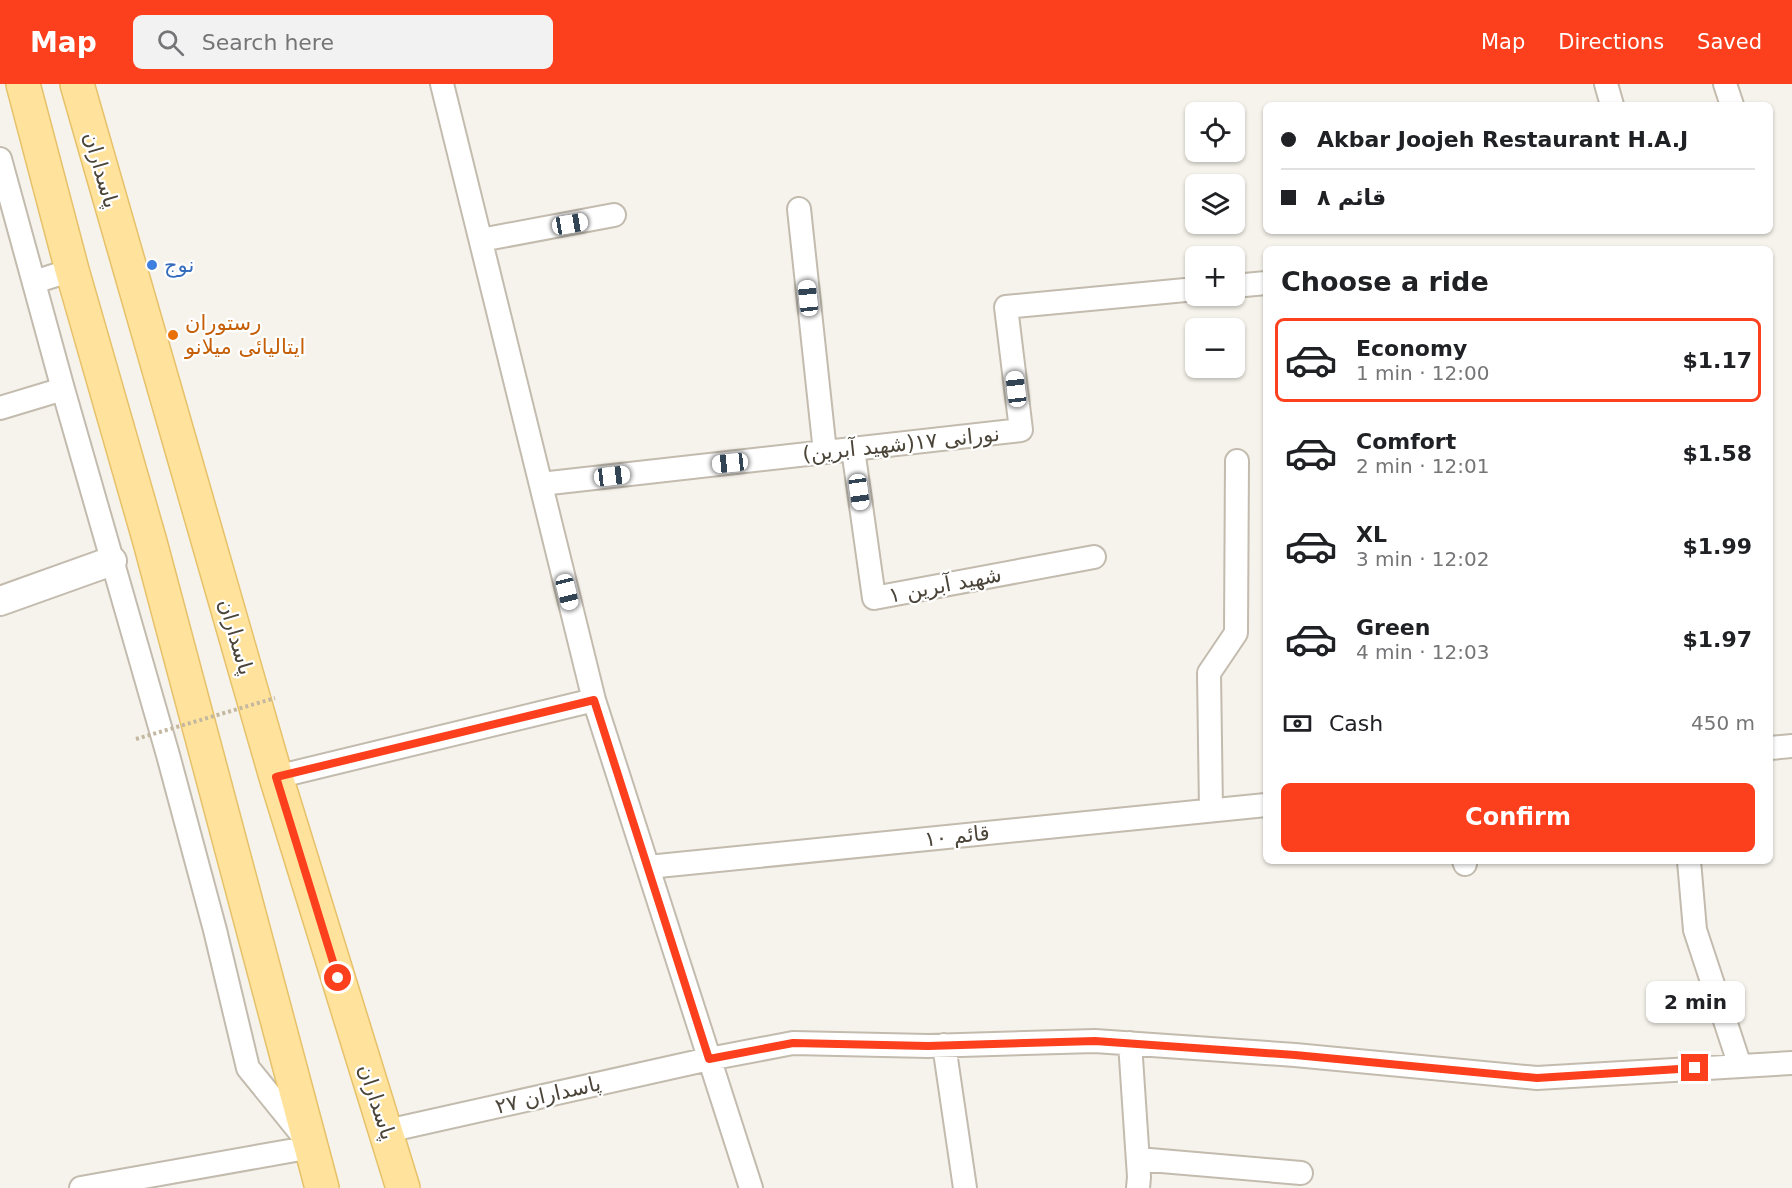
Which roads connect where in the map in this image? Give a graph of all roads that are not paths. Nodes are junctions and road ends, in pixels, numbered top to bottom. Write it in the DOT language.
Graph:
graph roads {
  1 [pos="23,84"];
  2 [pos="77,84"];
  3 [pos="442,84"];
  4 [pos="1606,84"];
  5 [pos="1725,84"];
  6 [pos="1611,102"];
  7 [pos="1731,102"];
  8 [pos="0,159"];
  9 [pos="799,209"];
  10 [pos="614,215"];
  11 [pos="481,240"];
  12 [pos="72,270"];
  13 [pos="34,282"];
  14 [pos="1263,283"];
  15 [pos="1245,285"];
  16 [pos="1185,290"];
  17 [pos="63,389"];
  18 [pos="0,408"];
  19 [pos="853,449"];
  20 [pos="825,452"];
  21 [pos="1237,461"];
  22 [pos="541,484"];
  23 [pos="1094,557"];
  24 [pos="112,561"];
  25 [pos="0,601"];
  26 [pos="594,700"];
  27 [pos="1792,746"];
  28 [pos="1773,748"];
  29 [pos="276,777"];
  30 [pos="1263,805"];
  31 [pos="1211,810"];
  32 [pos="1689,864"];
  33 [pos="648,867"];
  34 [pos="1130,1043"];
  35 [pos="944,1046"];
  36 [pos="709,1059"];
  37 [pos="1792,1063"];
  38 [pos="1740,1066"];
  39 [pos="387,1131"];
  40 [pos="312,1147"];
  41 [pos="1138,1159"];
  42 [pos="1301,1173"];
  43 [pos="81,1188"];
  44 [pos="322,1188"];
  45 [pos="403,1188"];
  46 [pos="751,1188"];
  47 [pos="965,1188"];
  48 [pos="1138,1188"];
  1 -- 12 [label="main road"];
  2 -- 29 [label="main road, پاسداران"];
  3 -- 11 [label="street"];
  4 -- 6 [label="street"];
  5 -- 7 [label="street"];
  8 -- 13 [label="street"];
  9 -- 20 [label="street"];
  10 -- 11 [label="street"];
  11 -- 22 [label="street"];
  12 -- 13 [label="street"];
  12 -- 40 [label="main road"];
  13 -- 17 [label="street"];
  14 -- 15 [label="street"];
  16 -- 19 [label="street, نورانی ۱۷(شهید آبرین)"];
  17 -- 18 [label="street"];
  17 -- 24 [label="street"];
  19 -- 20 [label="street, نورانی ۱۷(شهید آبرین)"];
  19 -- 23 [label="street, شهید آبرین ۱"];
  20 -- 22 [label="street, نورانی ۱۷(شهید آبرین)"];
  21 -- 31 [label="street"];
  22 -- 26 [label="street"];
  24 -- 25 [label="street"];
  24 -- 40 [label="street"];
  26 -- 29 [label="street"];
  26 -- 33 [label="street"];
  27 -- 28 [label="street"];
  29 -- 39 [label="main road, پاسداران"];
  30 -- 31 [label="street, قائم ۱۰"];
  31 -- 33 [label="street, قائم ۱۰"];
  32 -- 38 [label="street"];
  33 -- 36 [label="street"];
  34 -- 35 [label="street, پاسداران ۲۷"];
  34 -- 38 [label="street, پاسداران ۲۷"];
  34 -- 41 [label="street"];
  35 -- 36 [label="street, پاسداران ۲۷"];
  35 -- 47 [label="street"];
  36 -- 39 [label="street, پاسداران ۲۷"];
  36 -- 46 [label="street"];
  37 -- 38 [label="street, پاسداران ۲۷"];
  39 -- 45 [label="main road, پاسداران"];
  40 -- 43 [label="street"];
  40 -- 44 [label="main road"];
  41 -- 42 [label="street"];
  41 -- 48 [label="street"];
}
